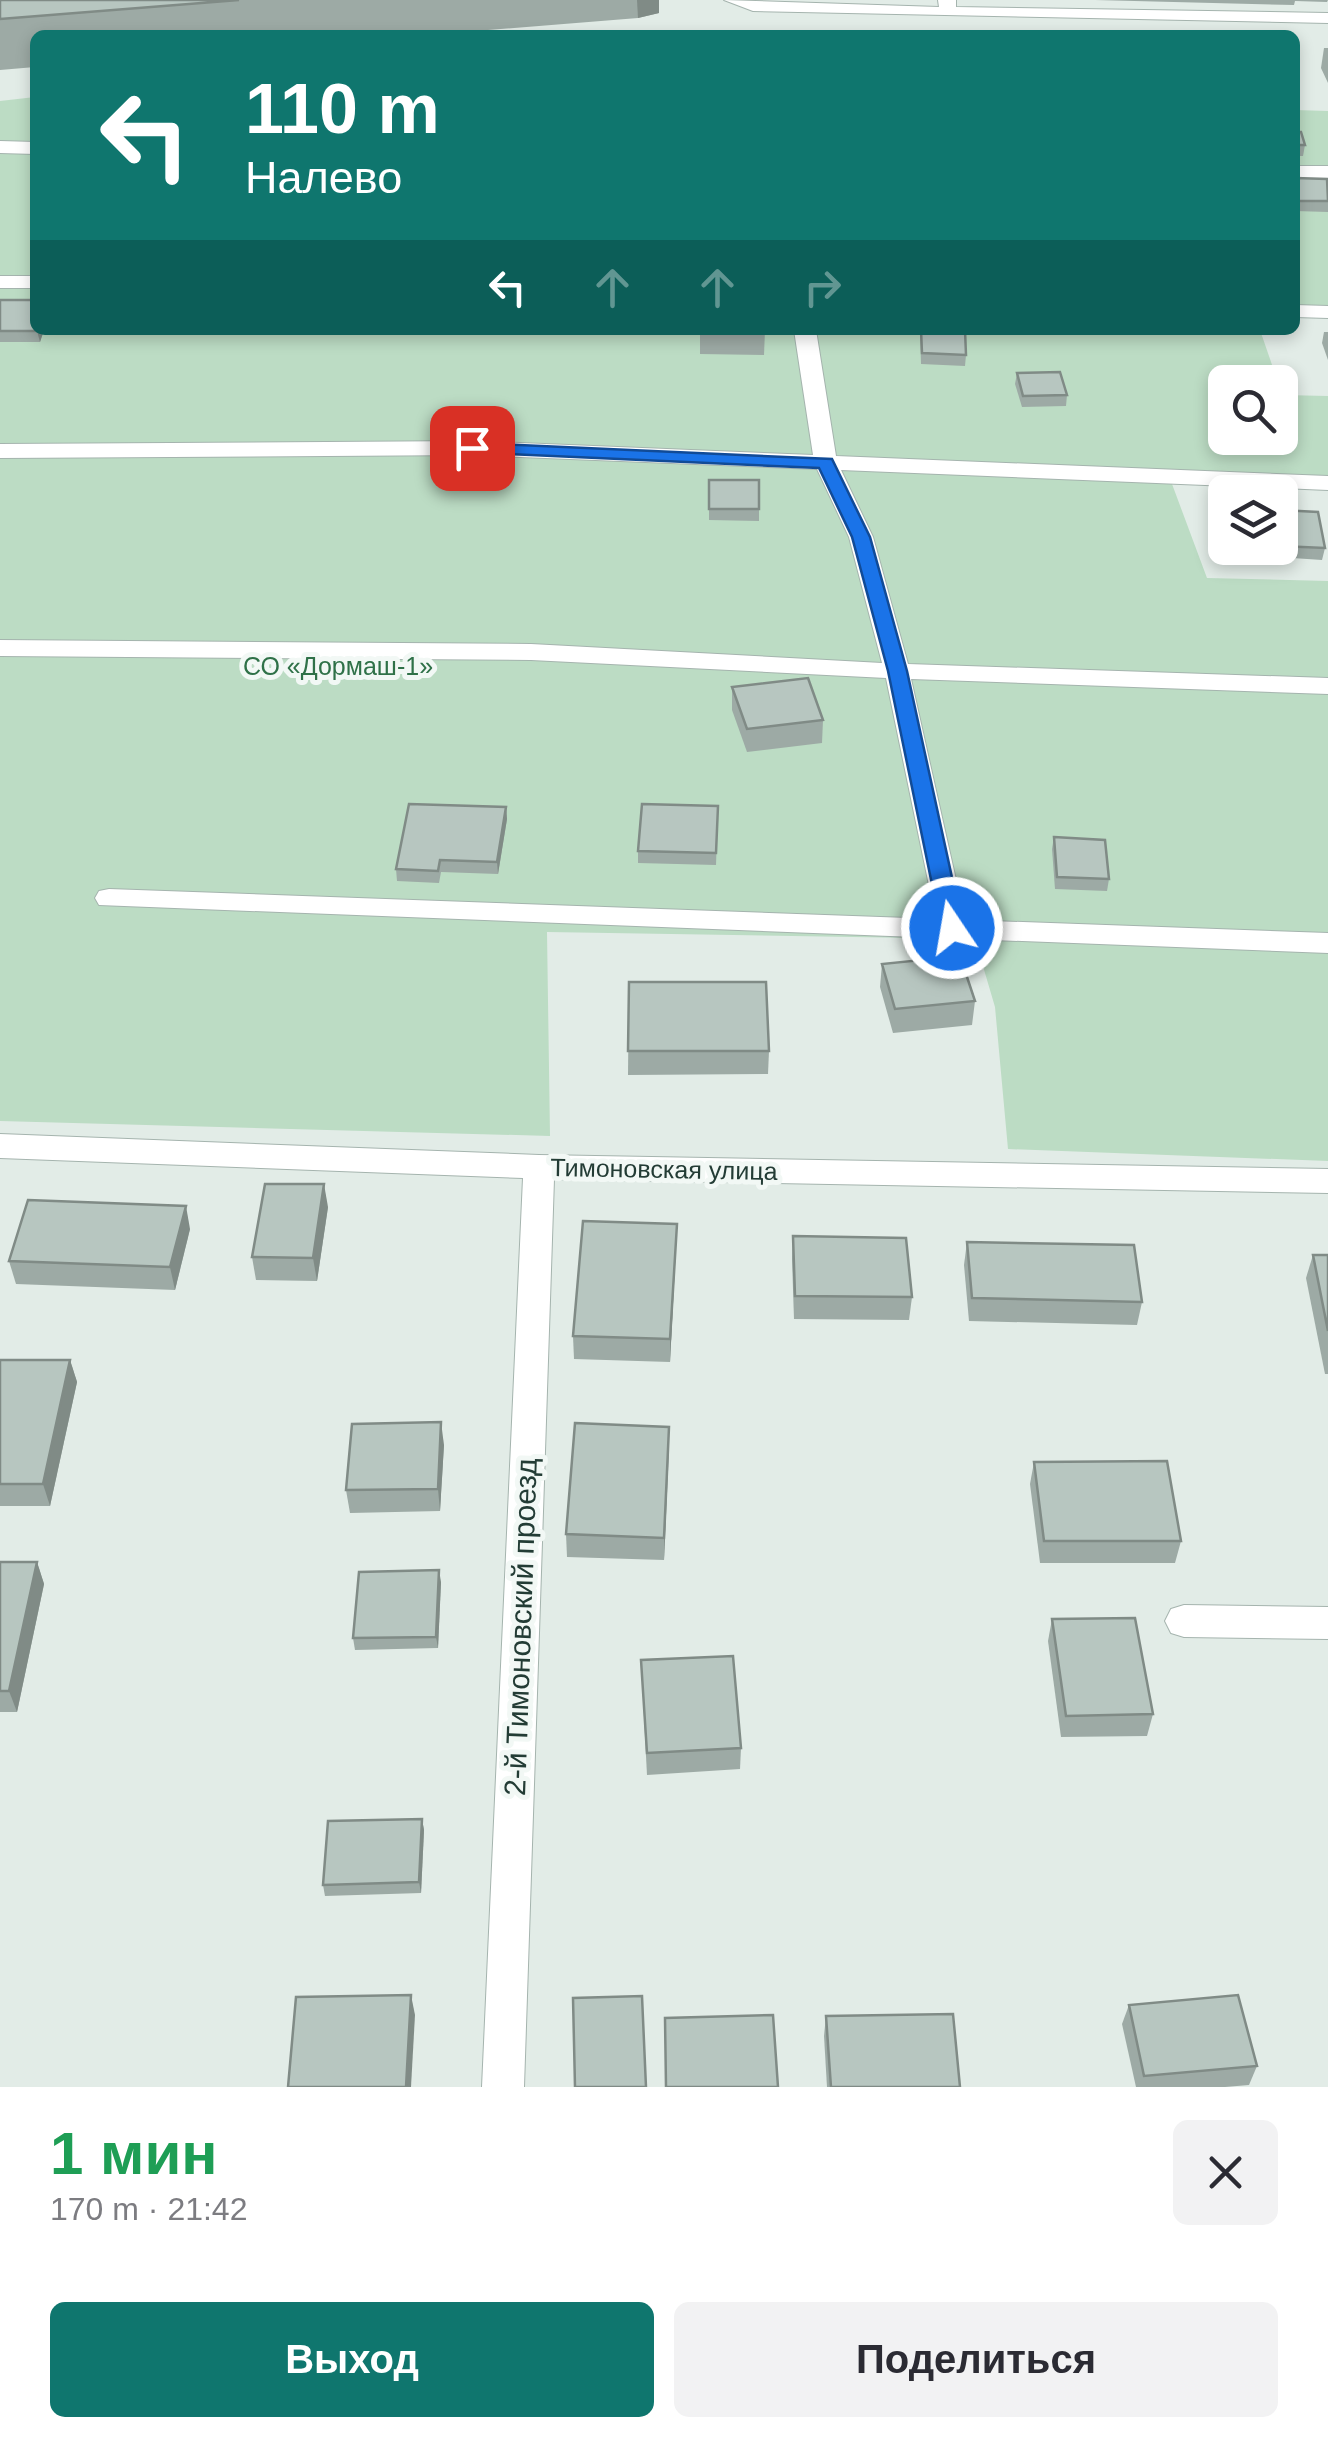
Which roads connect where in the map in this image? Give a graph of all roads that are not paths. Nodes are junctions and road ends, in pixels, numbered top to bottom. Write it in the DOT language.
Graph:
graph roads {
  1 [pos="733,0"];
  2 [pos="948,6"];
  3 [pos="1328,18"];
  4 [pos="0,147"];
  5 [pos="30,148"];
  6 [pos="1300,172"];
  7 [pos="1328,172"];
  8 [pos="0,282"];
  9 [pos="30,282"];
  10 [pos="1300,311"];
  11 [pos="1328,312"];
  12 [pos="805,335"];
  13 [pos="0,451"];
  14 [pos="826,463"];
  15 [pos="1328,482"];
  16 [pos="0,648"];
  17 [pos="897,671"];
  18 [pos="1328,686"];
  19 [pos="109,898"];
  20 [pos="952,928"];
  21 [pos="1328,943"];
  22 [pos="0,1146"];
  23 [pos="539,1167"];
  24 [pos="1328,1181"];
  25 [pos="1184,1621"];
  26 [pos="1328,1623"];
  27 [pos="503,2087"];
  1 -- 2 [label="street"];
  2 -- 3 [label="street"];
  4 -- 5 [label="street"];
  6 -- 7 [label="street"];
  8 -- 9 [label="street"];
  10 -- 11 [label="street"];
  12 -- 14 [label="street"];
  13 -- 14 [label="street"];
  14 -- 15 [label="street"];
  14 -- 17 [label="street"];
  16 -- 17 [label="street"];
  17 -- 18 [label="street"];
  17 -- 20 [label="street"];
  19 -- 20 [label="street"];
  20 -- 21 [label="street"];
  22 -- 23 [label="street, Тимоновская улица"];
  23 -- 24 [label="street, Тимоновская улица"];
  23 -- 27 [label="street, 2-й Тимоновский проезд"];
  25 -- 26 [label="street"];
}
